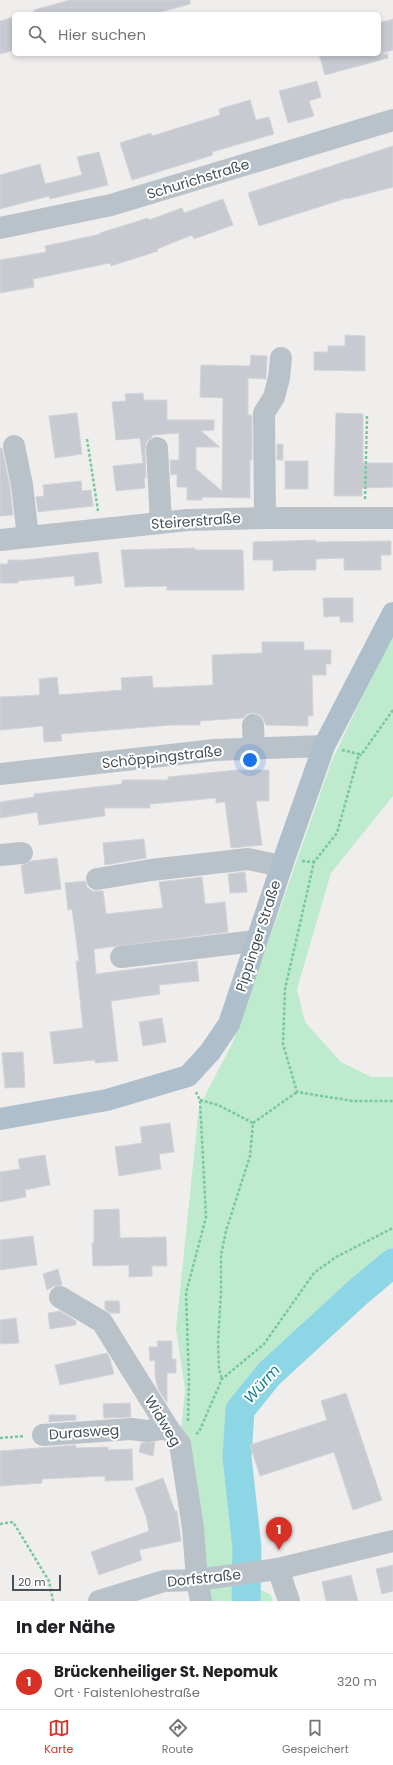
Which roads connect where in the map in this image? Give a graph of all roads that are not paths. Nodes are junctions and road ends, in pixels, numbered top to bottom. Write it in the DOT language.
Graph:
graph roads {
  1 [pos="393,120"];
  2 [pos="0,228"];
  3 [pos="282,358"];
  4 [pos="14,446"];
  5 [pos="157,448"];
  6 [pos="264,518"];
  7 [pos="393,518"];
  8 [pos="161,522"];
  9 [pos="28,537"];
  10 [pos="0,540"];
  11 [pos="393,613"];
  12 [pos="253,725"];
  13 [pos="324,746"];
  14 [pos="254,749"];
  15 [pos="0,774"];
  16 [pos="22,854"];
  17 [pos="0,856"];
  18 [pos="281,866"];
  19 [pos="97,879"];
  20 [pos="256,942"];
  21 [pos="121,957"];
  22 [pos="0,1119"];
  23 [pos="60,1297"];
  24 [pos="43,1435"];
  25 [pos="174,1436"];
  26 [pos="393,1541"];
  27 [pos="269,1570"];
  28 [pos="196,1580"];
  29 [pos="99,1601"];
  30 [pos="201,1601"];
  31 [pos="289,1601"];
  1 -- 2 [label="street, Schurichstraße"];
  3 -- 6 [label="street"];
  4 -- 9 [label="street"];
  5 -- 8 [label="street"];
  6 -- 7 [label="street, Steirerstraße"];
  6 -- 8 [label="street, Steirerstraße"];
  8 -- 9 [label="street, Steirerstraße"];
  9 -- 10 [label="street, Steirerstraße"];
  11 -- 13 [label="main road, Pippinger Straße"];
  12 -- 14 [label="street"];
  13 -- 14 [label="street, Schöppingstraße"];
  13 -- 18 [label="main road, Pippinger Straße"];
  14 -- 15 [label="street, Schöppingstraße"];
  16 -- 17 [label="street"];
  18 -- 19 [label="street"];
  18 -- 20 [label="main road, Pippinger Straße"];
  20 -- 21 [label="street"];
  20 -- 22 [label="main road, Pippinger Straße"];
  23 -- 25 [label="street, Widweg"];
  24 -- 25 [label="street, Durasweg"];
  25 -- 28 [label="street, Widweg"];
  26 -- 27 [label="street, Dorfstraße"];
  27 -- 28 [label="street, Dorfstraße"];
  27 -- 31 [label="street"];
  28 -- 29 [label="street, Dorfstraße"];
  28 -- 30 [label="street, Widweg"];
}
